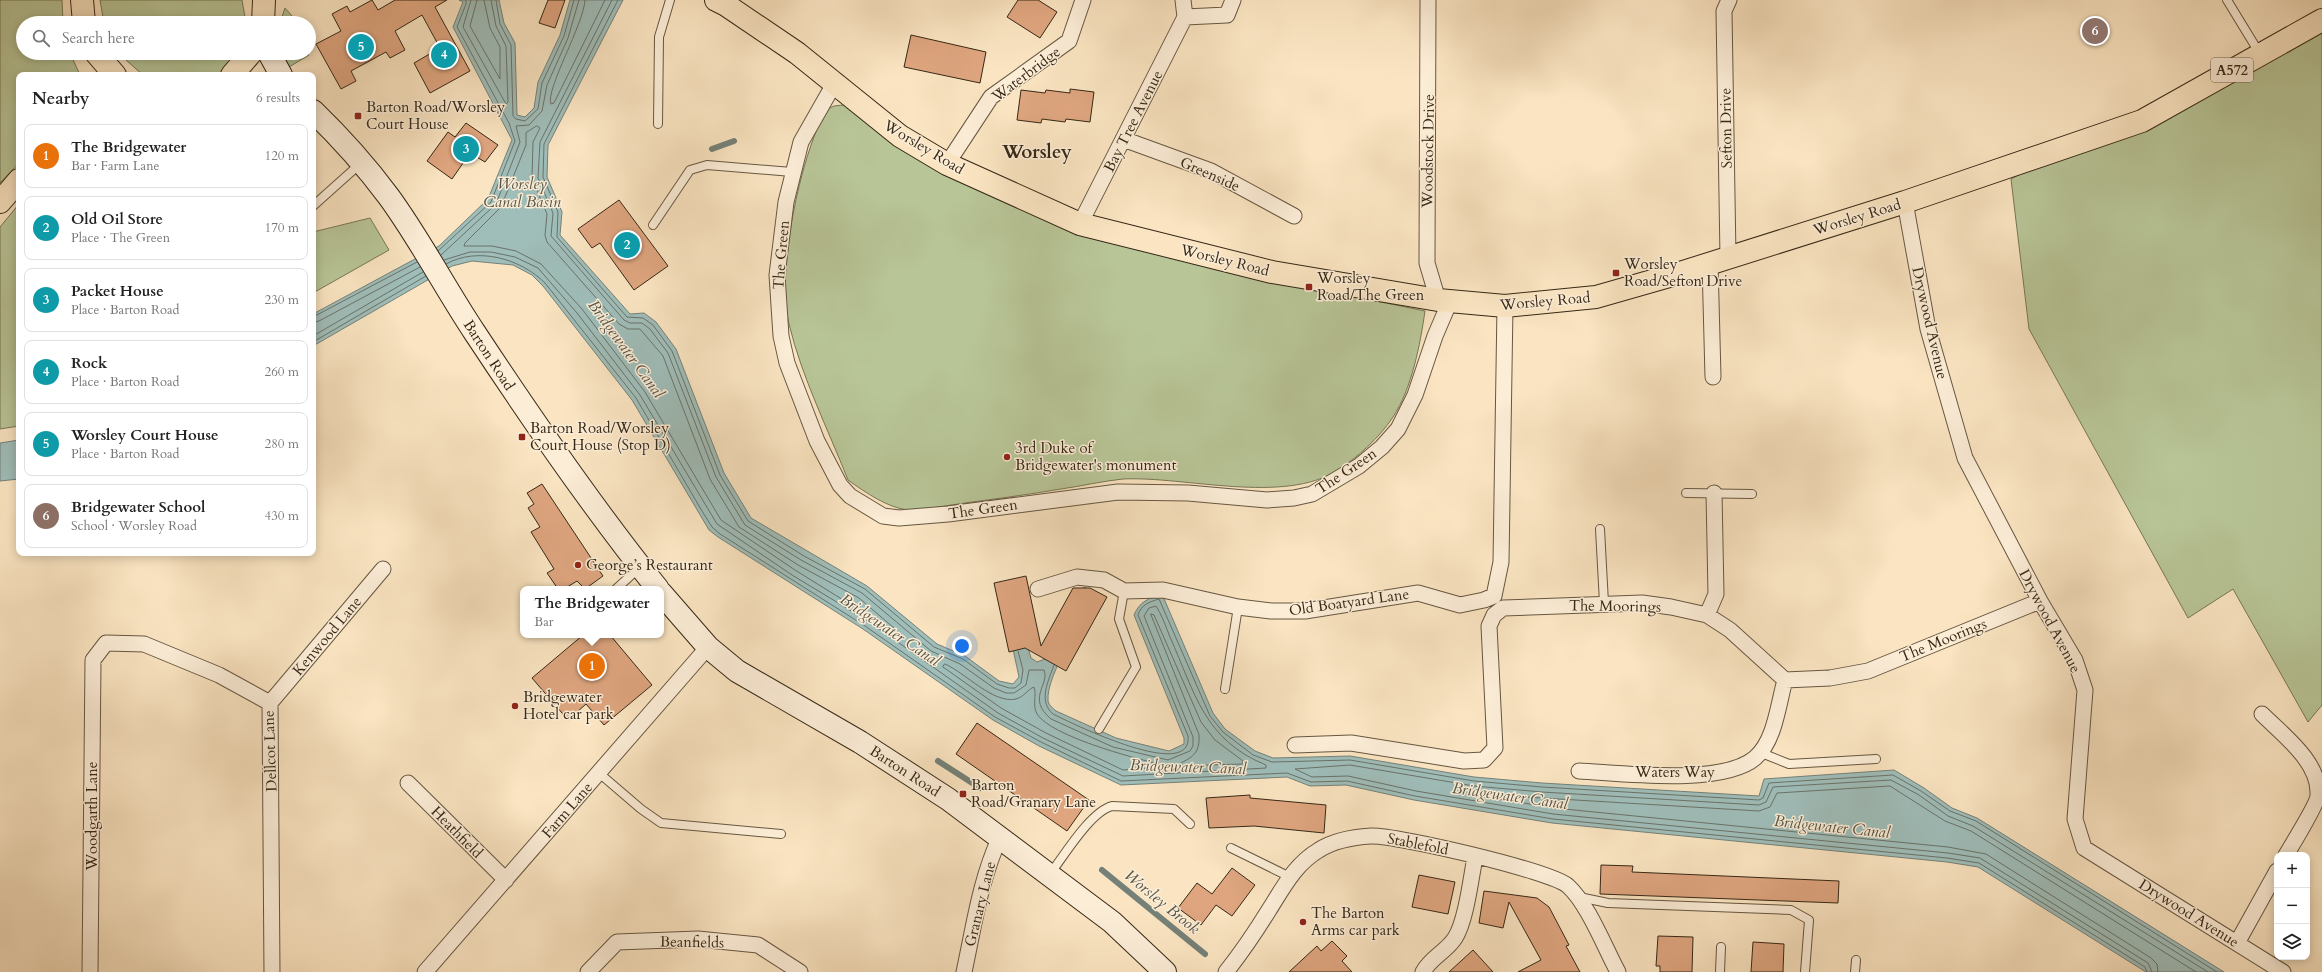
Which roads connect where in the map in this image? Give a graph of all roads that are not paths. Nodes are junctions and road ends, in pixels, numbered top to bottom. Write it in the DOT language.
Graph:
graph roads {
  1 [pos="82,0"];
  2 [pos="670,0"];
  3 [pos="1083,0"];
  4 [pos="1183,0"];
  5 [pos="1233,0"];
  6 [pos="1428,0"];
  7 [pos="1729,0"];
  8 [pos="2227,0"];
  9 [pos="723,2"];
  10 [pos="83,16"];
  11 [pos="1185,17"];
  12 [pos="2322,20"];
  13 [pos="2261,54"];
  14 [pos="102,60"];
  15 [pos="245,60"];
  16 [pos="273,60"];
  17 [pos="112,72"];
  18 [pos="235,72"];
  19 [pos="279,72"];
  20 [pos="834,84"];
  21 [pos="316,116"];
  22 [pos="658,124"];
  23 [pos="1123,139"];
  24 [pos="362,163"];
  25 [pos="947,164"];
  26 [pos="792,172"];
  27 [pos="16,183"];
  28 [pos="0,202"];
  29 [pos="1905,202"];
  30 [pos="316,203"];
  31 [pos="1294,216"];
  32 [pos="1080,224"];
  33 [pos="653,225"];
  34 [pos="1719,260"];
  35 [pos="1444,301"];
  36 [pos="1505,306"];
  37 [pos="1713,376"];
  38 [pos="1686,493"];
  39 [pos="1714,493"];
  40 [pos="1752,494"];
  41 [pos="1600,529"];
  42 [pos="640,567"];
  43 [pos="383,569"];
  44 [pos="619,586"];
  45 [pos="656,586"];
  46 [pos="1038,589"];
  47 [pos="1124,591"];
  48 [pos="664,596"];
  49 [pos="2040,601"];
  50 [pos="1604,603"];
  51 [pos="1238,608"];
  52 [pos="1707,615"];
  53 [pos="708,647"];
  54 [pos="93,660"];
  55 [pos="1785,680"];
  56 [pos="1225,689"];
  57 [pos="270,703"];
  58 [pos="2262,714"];
  59 [pos="1099,729"];
  60 [pos="1295,745"];
  61 [pos="1760,752"];
  62 [pos="1876,759"];
  63 [pos="1579,771"];
  64 [pos="599,773"];
  65 [pos="408,783"];
  66 [pos="1190,824"];
  67 [pos="780,834"];
  68 [pos="1000,837"];
  69 [pos="1231,848"];
  70 [pos="2288,852"];
  71 [pos="1475,856"];
  72 [pos="1050,874"];
  73 [pos="2274,876"];
  74 [pos="1290,877"];
  75 [pos="506,880"];
  76 [pos="1578,897"];
  77 [pos="2237,943"];
  78 [pos="1721,947"];
  79 [pos="1856,960"];
  80 [pos="90,972"];
  81 [pos="272,972"];
  82 [pos="425,972"];
  83 [pos="588,972"];
  84 [pos="800,972"];
  85 [pos="964,972"];
  86 [pos="1165,972"];
  87 [pos="1226,972"];
  88 [pos="1423,972"];
  89 [pos="1618,972"];
  90 [pos="1720,972"];
  91 [pos="1805,972"];
  92 [pos="1855,972"];
  93 [pos="2283,972"];
  1 -- 10 [label="main road"];
  2 -- 22 [label="lane"];
  3 -- 25 [label="street, Waterbridge"];
  4 -- 11 [label="street"];
  5 -- 11 [label="street"];
  6 -- 35 [label="street, Woodstock Drive"];
  7 -- 34 [label="street, Sefton Drive"];
  8 -- 13 [label="lane"];
  9 -- 20 [label="main road, Worsley Road / A572"];
  11 -- 23 [label="street, Bay Tree Avenue"];
  12 -- 13 [label="main road, Worsley Road / A572"];
  13 -- 29 [label="main road, Worsley Road / A572"];
  14 -- 17 [label="main road"];
  15 -- 18 [label="main road"];
  16 -- 19 [label="main road"];
  20 -- 25 [label="main road, Worsley Road / A572"];
  20 -- 26 [label="street, The Green"];
  21 -- 24 [label="main road, Barton Road"];
  23 -- 31 [label="street, Greenside"];
  23 -- 32 [label="street, Bay Tree Avenue"];
  24 -- 30 [label="lane"];
  24 -- 42 [label="main road, Barton Road"];
  25 -- 32 [label="main road, Worsley Road / A572"];
  26 -- 33 [label="lane"];
  26 -- 35 [label="street, The Green"];
  27 -- 28 [label="main road"];
  29 -- 34 [label="main road, Worsley Road / A572"];
  29 -- 49 [label="street, Drywood Avenue"];
  32 -- 35 [label="main road, Worsley Road / A572"];
  34 -- 36 [label="main road, Worsley Road / A572"];
  34 -- 37 [label="street, Sefton Drive"];
  35 -- 36 [label="main road, Worsley Road / A572"];
  36 -- 51 [label="street, Old Boatyard Lane"];
  38 -- 39 [label="lane"];
  39 -- 40 [label="lane"];
  39 -- 52 [label="street"];
  41 -- 50 [label="lane"];
  42 -- 44 [label="lane"];
  42 -- 45 [label="main road, Barton Road"];
  43 -- 57 [label="street, Kenwood Lane"];
  46 -- 47 [label="street"];
  47 -- 51 [label="street, Old Boatyard Lane"];
  47 -- 59 [label="lane"];
  48 -- 53 [label="main road, Barton Road"];
  49 -- 55 [label="street, The Moorings"];
  49 -- 77 [label="street, Drywood Avenue"];
  50 -- 52 [label="street, The Moorings"];
  50 -- 60 [label="street, The Moorings"];
  51 -- 56 [label="lane"];
  52 -- 55 [label="street, The Moorings"];
  53 -- 64 [label="street, Farm Lane"];
  53 -- 68 [label="main road, Barton Road"];
  54 -- 57 [label="street, Dellcot Lane"];
  54 -- 80 [label="street, Woodgarth Lane"];
  55 -- 61 [label="street, Waters Way"];
  57 -- 81 [label="street, Dellcot Lane"];
  58 -- 70 [label="street"];
  61 -- 62 [label="lane"];
  61 -- 63 [label="street, Waters Way"];
  64 -- 67 [label="lane"];
  64 -- 75 [label="street, Farm Lane"];
  65 -- 75 [label="street, Heathfield"];
  66 -- 72 [label="lane"];
  68 -- 72 [label="main road, Barton Road"];
  68 -- 85 [label="street, Granary Lane"];
  69 -- 74 [label="lane"];
  71 -- 74 [label="street, Stablefold"];
  71 -- 76 [label="street, Stablefold"];
  71 -- 88 [label="street"];
  72 -- 86 [label="main road, Barton Road"];
  73 -- 77 [label="street"];
  74 -- 87 [label="street, Stablefold"];
  75 -- 82 [label="street, Farm Lane"];
  76 -- 89 [label="street, Stablefold"];
  76 -- 91 [label="lane"];
  77 -- 93 [label="street, Drywood Avenue"];
  78 -- 90 [label="lane"];
  79 -- 92 [label="lane"];
  83 -- 84 [label="street, Beanfields"];
}
